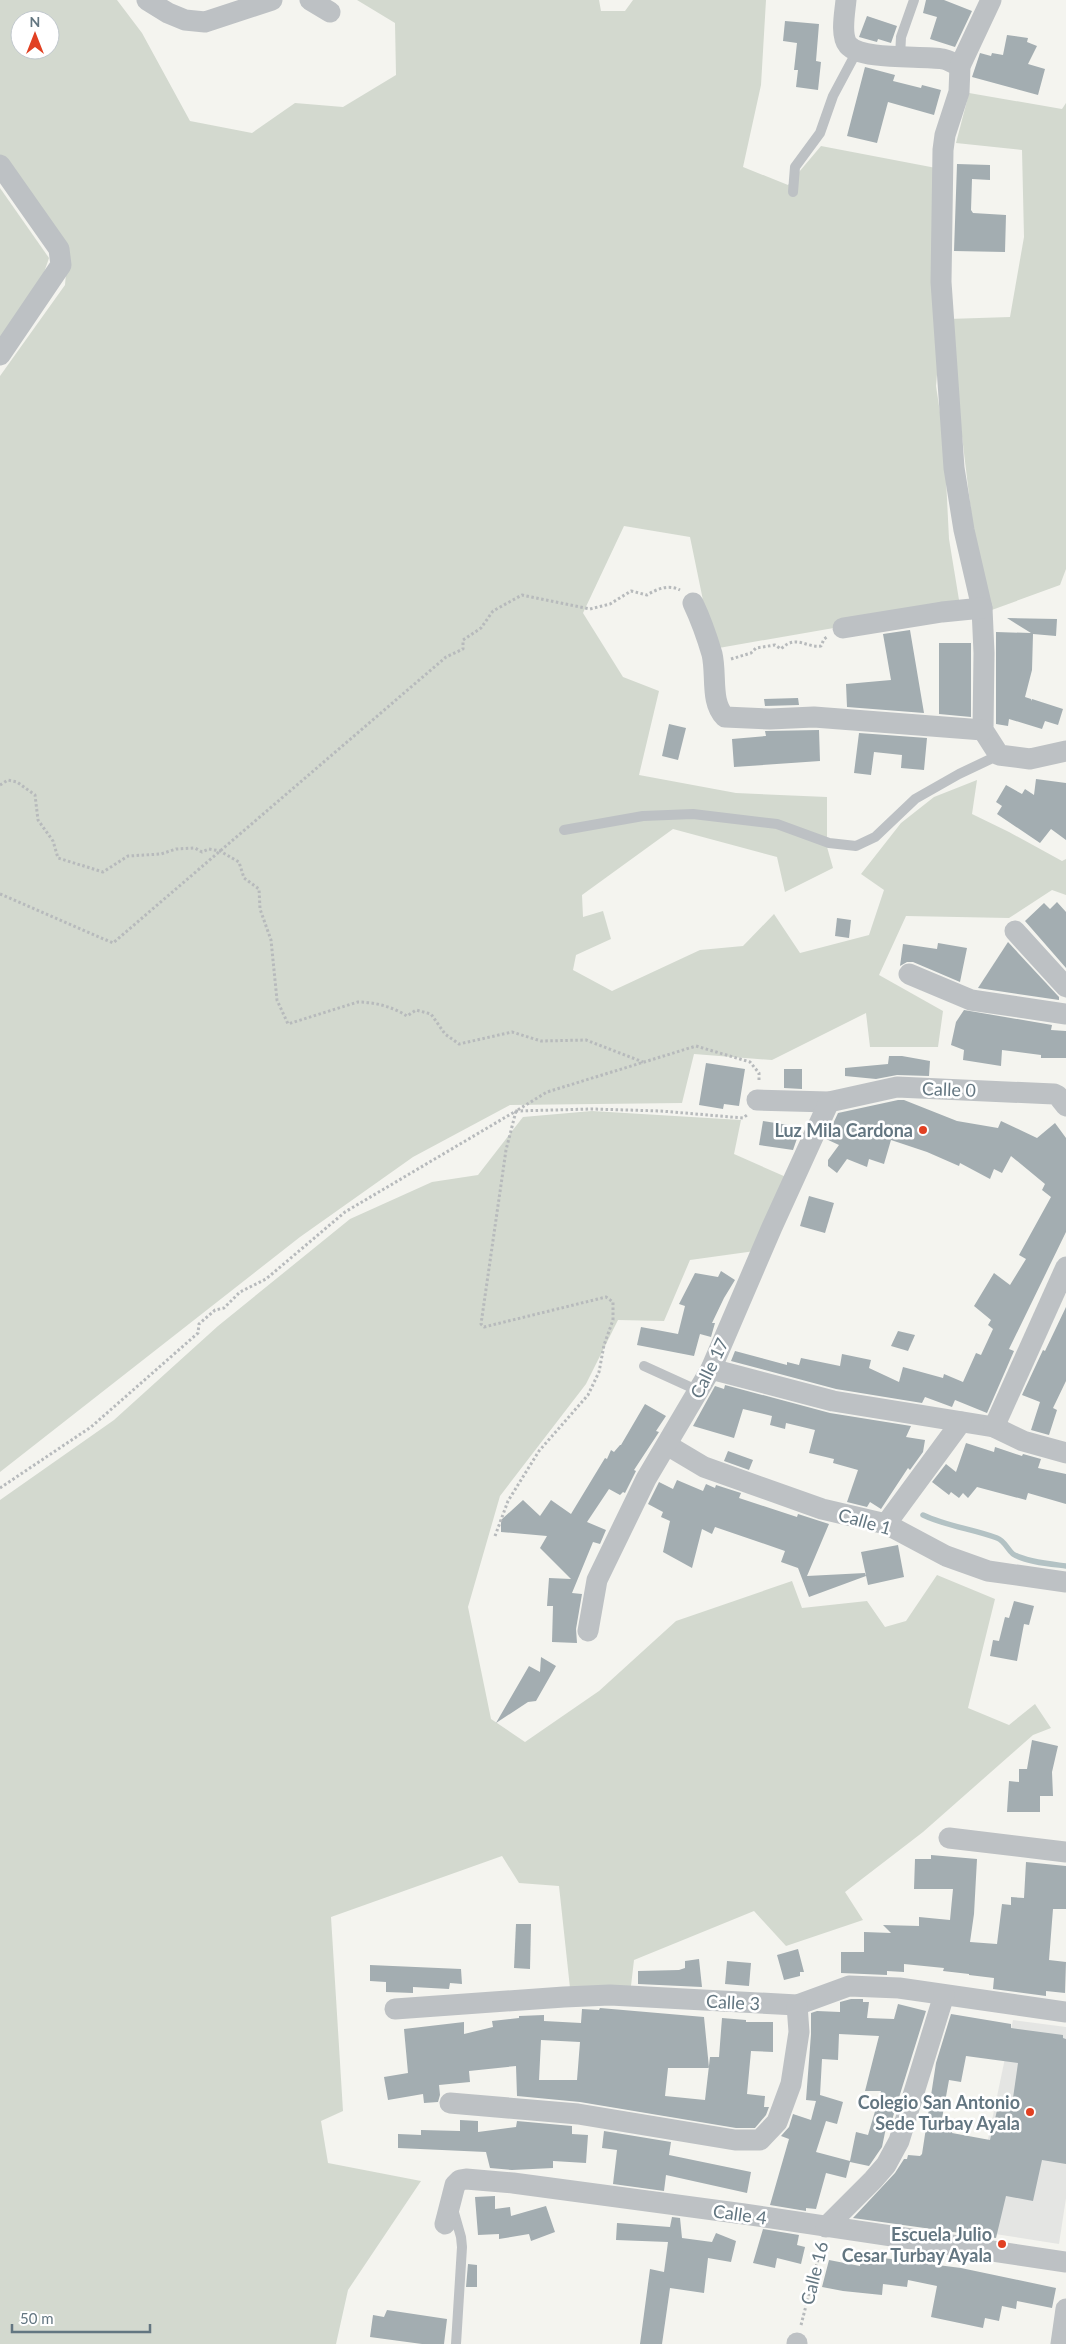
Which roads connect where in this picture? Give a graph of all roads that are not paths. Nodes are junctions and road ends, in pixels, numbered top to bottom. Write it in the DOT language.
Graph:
graph roads {
  1 [pos="147,0"];
  2 [pos="272,0"];
  3 [pos="310,0"];
  4 [pos="846,0"];
  5 [pos="914,0"];
  6 [pos="991,0"];
  7 [pos="330,12"];
  8 [pos="857,51"];
  9 [pos="900,58"];
  10 [pos="960,66"];
  11 [pos="0,165"];
  12 [pos="793,192"];
  13 [pos="0,355"];
  14 [pos="693,603"];
  15 [pos="982,608"];
  16 [pos="843,628"];
  17 [pos="983,730"];
  18 [pos="1066,751"];
  19 [pos="999,755"];
  20 [pos="564,830"];
  21 [pos="1015,931"];
  22 [pos="909,974"];
  23 [pos="1066,987"];
  24 [pos="1066,1014"];
  25 [pos="757,1100"];
  26 [pos="829,1102"];
  27 [pos="1066,1106"];
  28 [pos="1065,1272"];
  29 [pos="644,1366"];
  30 [pos="711,1369"];
  31 [pos="699,1391"];
  32 [pos="961,1422"];
  33 [pos="994,1427"];
  34 [pos="667,1445"];
  35 [pos="1066,1453"];
  36 [pos="886,1524"];
  37 [pos="1066,1582"];
  38 [pos="588,1631"];
  39 [pos="949,1838"];
  40 [pos="1066,1852"];
  41 [pos="944,1995"];
  42 [pos="797,2005"];
  43 [pos="395,2009"];
  44 [pos="1066,2012"];
  45 [pos="450,2103"];
  46 [pos="451,2204"];
  47 [pos="445,2224"];
  48 [pos="826,2227"];
  49 [pos="1066,2262"];
  50 [pos="1066,2309"];
  51 [pos="456,2344"];
  52 [pos="1061,2344"];
  1 -- 2 [label="street"];
  3 -- 7 [label="street"];
  4 -- 8 [label="street"];
  5 -- 9 [label="lane"];
  6 -- 10 [label="street"];
  8 -- 9 [label="street"];
  8 -- 12 [label="lane"];
  9 -- 10 [label="street"];
  10 -- 15 [label="street"];
  11 -- 13 [label="street"];
  14 -- 17 [label="street"];
  15 -- 16 [label="street"];
  15 -- 17 [label="street"];
  17 -- 19 [label="street"];
  18 -- 19 [label="street"];
  19 -- 20 [label="lane"];
  21 -- 23 [label="street"];
  22 -- 24 [label="street"];
  25 -- 26 [label="street, Calle 0"];
  26 -- 27 [label="street, Calle 0"];
  26 -- 30 [label="street, Calle 17"];
  28 -- 33 [label="street"];
  29 -- 31 [label="lane"];
  30 -- 31 [label="street, Calle 17"];
  30 -- 32 [label="street"];
  31 -- 34 [label="street, Calle 17"];
  32 -- 33 [label="street"];
  32 -- 36 [label="street"];
  33 -- 35 [label="street"];
  34 -- 36 [label="street, Calle 1"];
  34 -- 38 [label="street, Calle 17"];
  36 -- 37 [label="street, Calle 1"];
  39 -- 40 [label="street"];
  41 -- 42 [label="street, Calle 3"];
  41 -- 44 [label="street, Calle 3"];
  41 -- 48 [label="street, Calle 16"];
  42 -- 43 [label="street, Calle 3"];
  42 -- 45 [label="street"];
  46 -- 47 [label="street, Calle 4"];
  46 -- 48 [label="street, Calle 4"];
  46 -- 51 [label="lane"];
  48 -- 49 [label="street, Calle 4"];
  50 -- 52 [label="street"];
}
